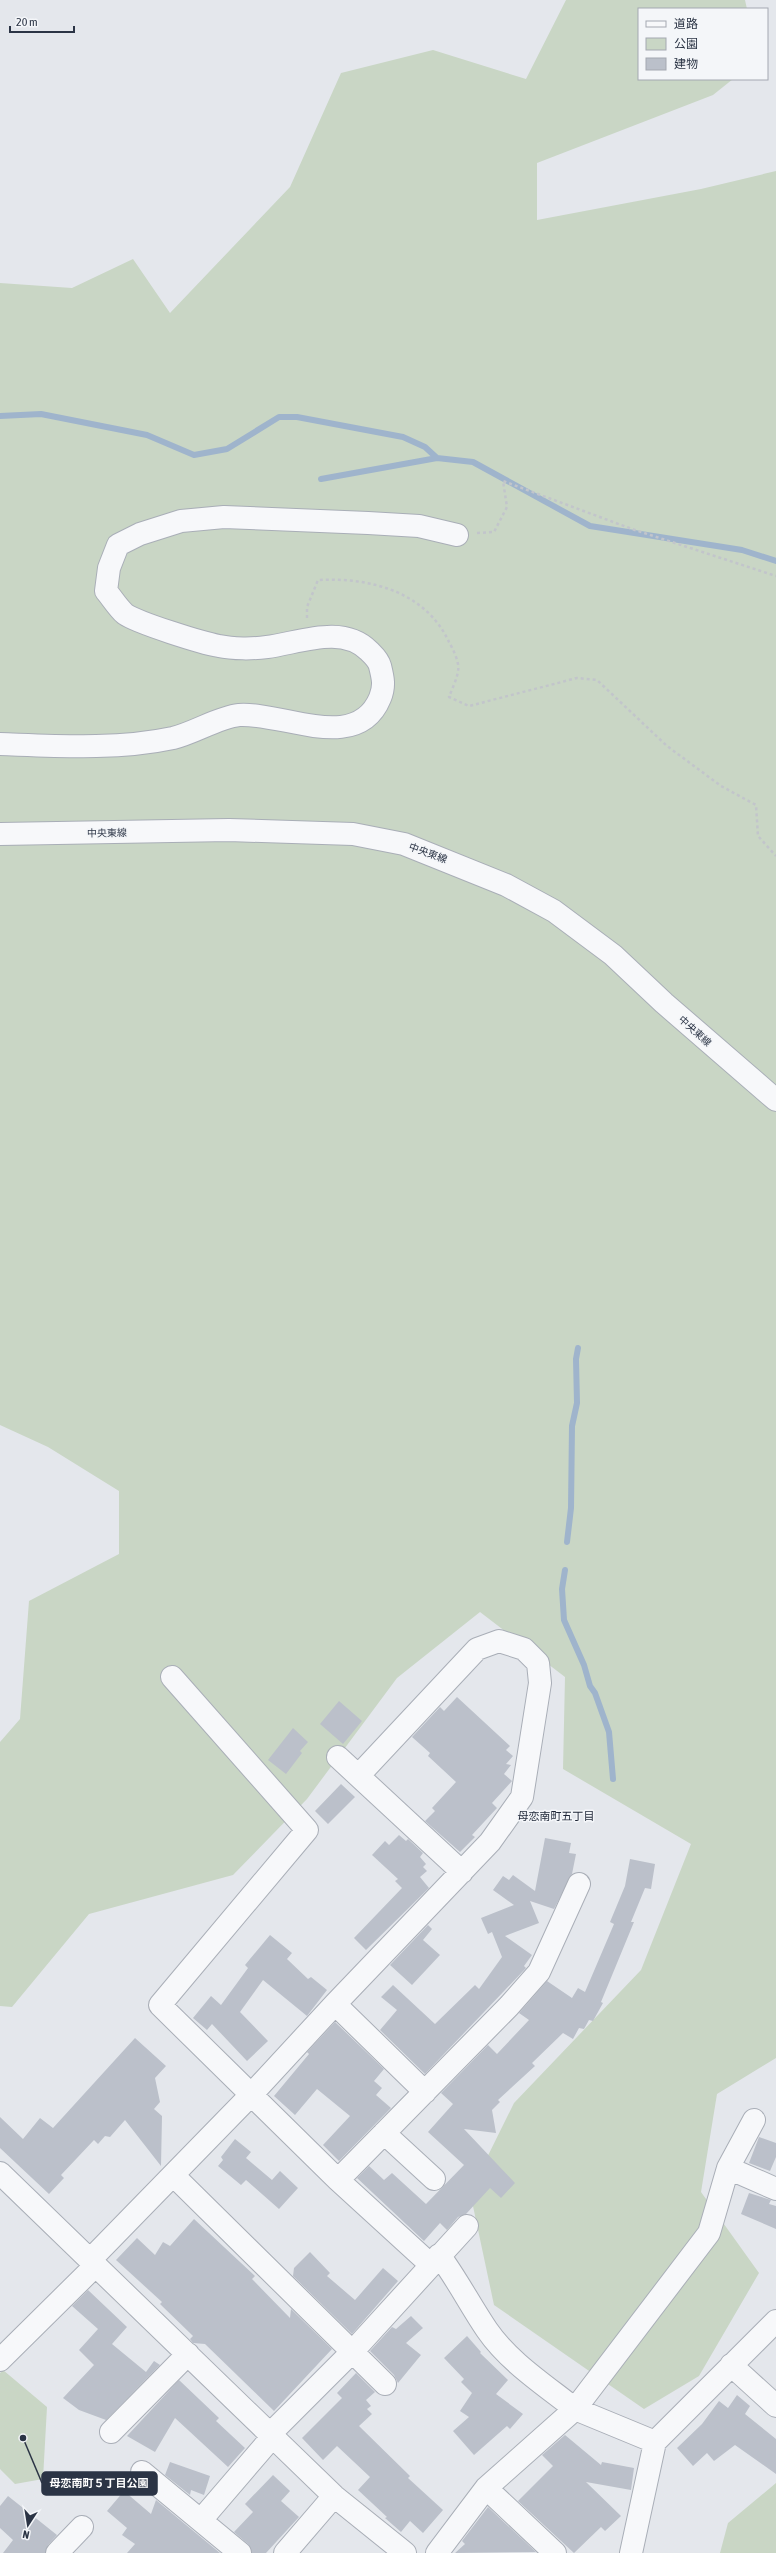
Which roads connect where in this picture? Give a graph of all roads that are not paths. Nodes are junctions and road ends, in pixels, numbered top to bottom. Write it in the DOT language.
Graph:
graph roads {
  1 [pos="457,535"];
  2 [pos="0,744"];
  3 [pos="0,834"];
  4 [pos="776,1100"];
  5 [pos="172,1677"];
  6 [pos="338,1757"];
  7 [pos="359,1775"];
  8 [pos="462,1872"];
  9 [pos="579,1884"];
  10 [pos="334,2004"];
  11 [pos="425,2092"];
  12 [pos="250,2096"];
  13 [pos="754,2120"];
  14 [pos="384,2133"];
  15 [pos="728,2168"];
  16 [pos="0,2173"];
  17 [pos="172,2175"];
  18 [pos="434,2179"];
  19 [pos="338,2180"];
  20 [pos="776,2189"];
  21 [pos="467,2226"];
  22 [pos="435,2260"];
  23 [pos="94,2262"];
  24 [pos="776,2321"];
  25 [pos="353,2351"];
  26 [pos="188,2354"];
  27 [pos="0,2360"];
  28 [pos="731,2365"];
  29 [pos="385,2384"];
  30 [pos="776,2406"];
  31 [pos="575,2409"];
  32 [pos="112,2432"];
  33 [pos="272,2435"];
  34 [pos="655,2442"];
  35 [pos="142,2472"];
  36 [pos="486,2488"];
  37 [pos="334,2496"];
  38 [pos="201,2520"];
  39 [pos="82,2527"];
  40 [pos="57,2553"];
  41 [pos="240,2553"];
  42 [pos="285,2553"];
  43 [pos="405,2553"];
  44 [pos="437,2553"];
  45 [pos="555,2553"];
  46 [pos="631,2553"];
  1 -- 2 [label="street"];
  3 -- 4 [label="street, 中央東線"];
  5 -- 12 [label="street"];
  6 -- 7 [label="street"];
  7 -- 8 [label="street"];
  7 -- 8 [label="street"];
  8 -- 10 [label="street"];
  9 -- 11 [label="street"];
  10 -- 11 [label="street"];
  10 -- 12 [label="street"];
  11 -- 14 [label="street"];
  12 -- 17 [label="street"];
  12 -- 19 [label="street"];
  13 -- 15 [label="street"];
  14 -- 18 [label="street"];
  14 -- 19 [label="street"];
  15 -- 20 [label="street"];
  15 -- 31 [label="street"];
  16 -- 23 [label="street"];
  17 -- 23 [label="street"];
  17 -- 25 [label="street"];
  19 -- 22 [label="street"];
  21 -- 22 [label="street"];
  22 -- 25 [label="street"];
  22 -- 31 [label="street"];
  23 -- 26 [label="street"];
  23 -- 27 [label="street"];
  24 -- 28 [label="street"];
  25 -- 29 [label="street"];
  25 -- 33 [label="street"];
  26 -- 32 [label="street"];
  26 -- 33 [label="street"];
  28 -- 30 [label="street"];
  28 -- 34 [label="street"];
  31 -- 34 [label="street"];
  31 -- 36 [label="street"];
  33 -- 37 [label="street"];
  33 -- 38 [label="street"];
  34 -- 46 [label="street"];
  35 -- 38 [label="street"];
  36 -- 44 [label="street"];
  36 -- 45 [label="street"];
  37 -- 42 [label="street"];
  37 -- 43 [label="street"];
  38 -- 41 [label="street"];
  39 -- 40 [label="street"];
}
